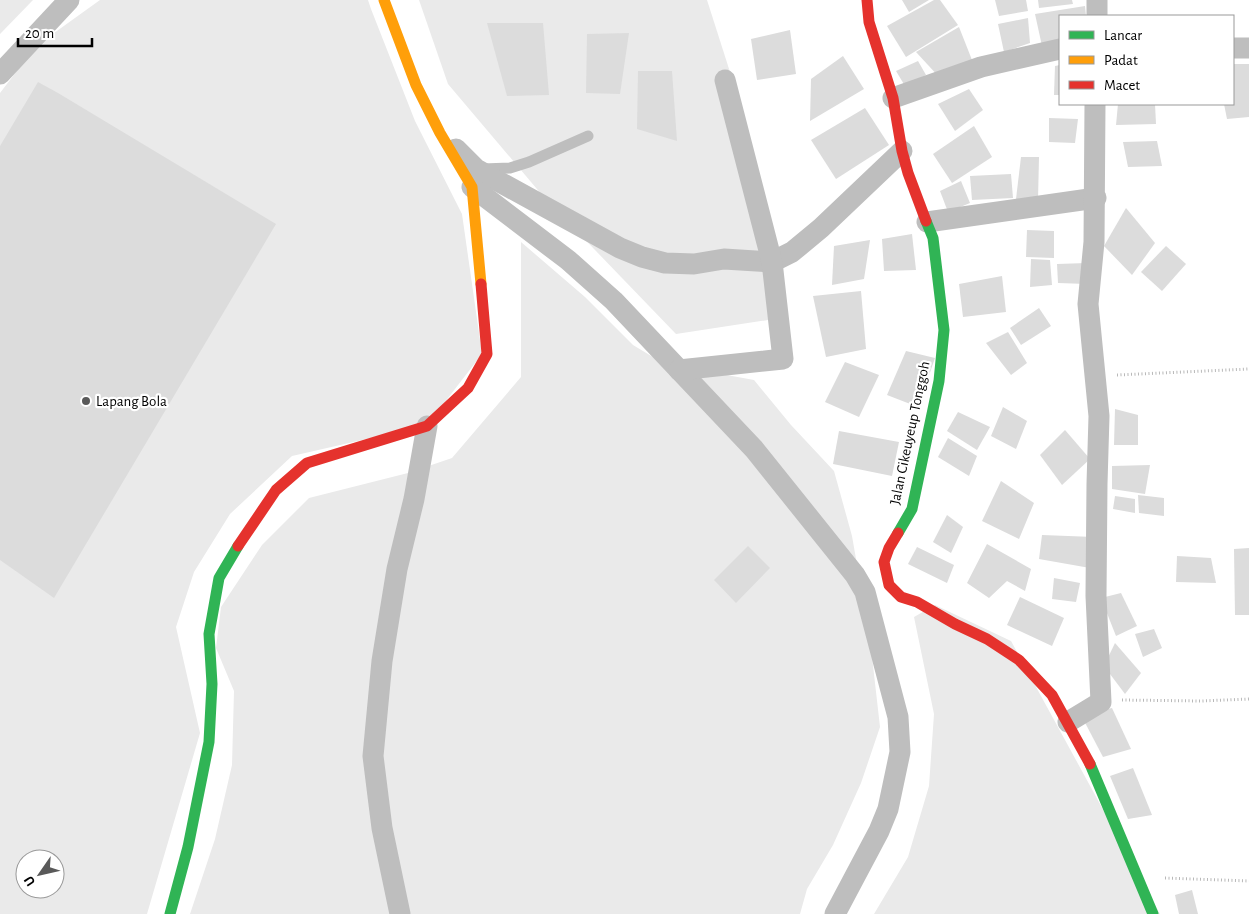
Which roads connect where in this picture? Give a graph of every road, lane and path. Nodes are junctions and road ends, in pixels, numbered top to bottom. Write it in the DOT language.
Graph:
graph roads {
  1 [pos="69,0"];
  2 [pos="384,0"];
  3 [pos="867,0"];
  4 [pos="1097,0"];
  5 [pos="1097,15"];
  6 [pos="1234,48"];
  7 [pos="1249,48"];
  8 [pos="1059,49"];
  9 [pos="0,74"];
  10 [pos="725,80"];
  11 [pos="893,98"];
  12 [pos="1095,105"];
  13 [pos="440,133"];
  14 [pos="588,136"];
  15 [pos="902,151"];
  16 [pos="474,178"];
  17 [pos="1096,198"];
  18 [pos="927,222"];
  19 [pos="772,262"];
  20 [pos="1249,369"];
  21 [pos="679,370"];
  22 [pos="1096,375"];
  23 [pos="427,426"];
  24 [pos="1249,699"];
  25 [pos="1101,702"];
  26 [pos="1068,722"];
  27 [pos="1138,876"];
  28 [pos="1249,881"];
  29 [pos="170,914"];
  30 [pos="400,914"];
  31 [pos="835,914"];
  32 [pos="1153,914"];
  1 -- 9 [label="street"];
  2 -- 13 [label="street"];
  3 -- 11 [label="street, Jalan Cikeuyeup Tonggoh"];
  4 -- 5 [label="street"];
  6 -- 7 [label="street"];
  8 -- 11 [label="street"];
  10 -- 19 [label="street"];
  11 -- 15 [label="street, Jalan Cikeuyeup Tonggoh"];
  12 -- 17 [label="street"];
  13 -- 16 [label="street"];
  14 -- 16 [label="lane"];
  15 -- 18 [label="street, Jalan Cikeuyeup Tonggoh"];
  15 -- 19 [label="street"];
  16 -- 19 [label="street"];
  16 -- 21 [label="street"];
  16 -- 23 [label="street"];
  17 -- 18 [label="street"];
  17 -- 22 [label="street"];
  18 -- 26 [label="street, Jalan Cikeuyeup Tonggoh"];
  19 -- 21 [label="street"];
  20 -- 22 [label="path"];
  21 -- 31 [label="street"];
  22 -- 25 [label="street"];
  23 -- 29 [label="street"];
  23 -- 30 [label="street"];
  24 -- 25 [label="path"];
  25 -- 26 [label="street"];
  26 -- 27 [label="street, Jalan Cikeuyeup Tonggoh"];
  27 -- 28 [label="path"];
  27 -- 32 [label="street, Jalan Cikeuyeup Tonggoh"];
}
